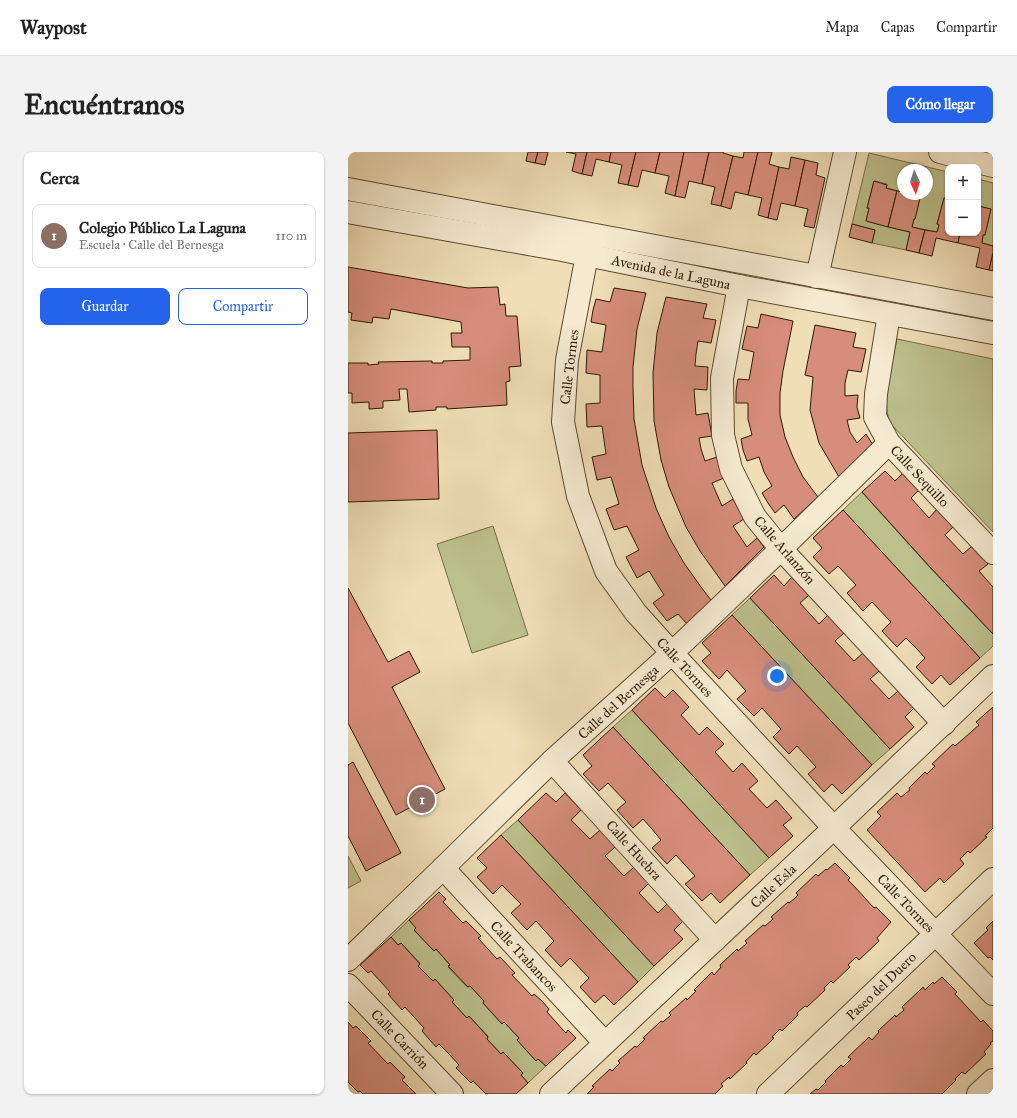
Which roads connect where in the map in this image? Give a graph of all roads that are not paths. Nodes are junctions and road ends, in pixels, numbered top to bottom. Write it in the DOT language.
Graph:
graph roads {
  1 [pos="845,152"];
  2 [pos="940,152"];
  3 [pos="993,166"];
  4 [pos="348,190"];
  5 [pos="348,212"];
  6 [pos="587,255"];
  7 [pos="817,277"];
  8 [pos="739,286"];
  9 [pos="993,309"];
  10 [pos="889,314"];
  11 [pos="993,333"];
  12 [pos="889,444"];
  13 [pos="781,549"];
  14 [pos="993,553"];
  15 [pos="672,653"];
  16 [pos="993,676"];
  17 [pos="944,724"];
  18 [pos="552,761"];
  19 [pos="834,828"];
  20 [pos="443,868"];
  21 [pos="993,879"];
  22 [pos="936,934"];
  23 [pos="715,940"];
  24 [pos="348,960"];
  25 [pos="348,985"];
  26 [pos="993,994"];
  27 [pos="605,1043"];
  28 [pos="993,1080"];
  29 [pos="452,1094"];
  30 [pos="551,1094"];
  31 [pos="768,1094"];
  32 [pos="978,1094"];
  1 -- 7 [label="street"];
  2 -- 3 [label="street"];
  4 -- 7 [label="street, Avenida de la Laguna"];
  5 -- 6 [label="street, Avenida de la Laguna"];
  6 -- 8 [label="street, Avenida de la Laguna"];
  6 -- 15 [label="street, Calle Tormes"];
  7 -- 9 [label="street, Avenida de la Laguna"];
  8 -- 10 [label="street, Avenida de la Laguna"];
  8 -- 13 [label="street, Calle Arlanzón"];
  10 -- 11 [label="street, Avenida de la Laguna"];
  10 -- 12 [label="street, Calle Sequillo"];
  12 -- 13 [label="street, Calle del Bernesga"];
  12 -- 14 [label="street, Calle Sequillo"];
  13 -- 15 [label="street, Calle del Bernesga"];
  13 -- 17 [label="street, Calle Arlanzón"];
  15 -- 18 [label="street, Calle del Bernesga"];
  15 -- 19 [label="street, Calle Tormes"];
  16 -- 17 [label="street, Calle Esla"];
  17 -- 19 [label="street, Calle Esla"];
  18 -- 20 [label="street, Calle del Bernesga"];
  18 -- 23 [label="street, Calle Huebra"];
  19 -- 22 [label="street, Calle Tormes"];
  19 -- 23 [label="street, Calle Esla"];
  20 -- 24 [label="street, Calle del Bernesga"];
  20 -- 27 [label="street, Calle Trabancos"];
  21 -- 22 [label="street, Paseo del Duero"];
  22 -- 26 [label="street, Calle Tormes"];
  22 -- 31 [label="street, Paseo del Duero"];
  23 -- 27 [label="street, Calle Esla"];
  25 -- 29 [label="street, Calle Carrión"];
  27 -- 30 [label="street, Calle Esla"];
  28 -- 32 [label="street"];
}
